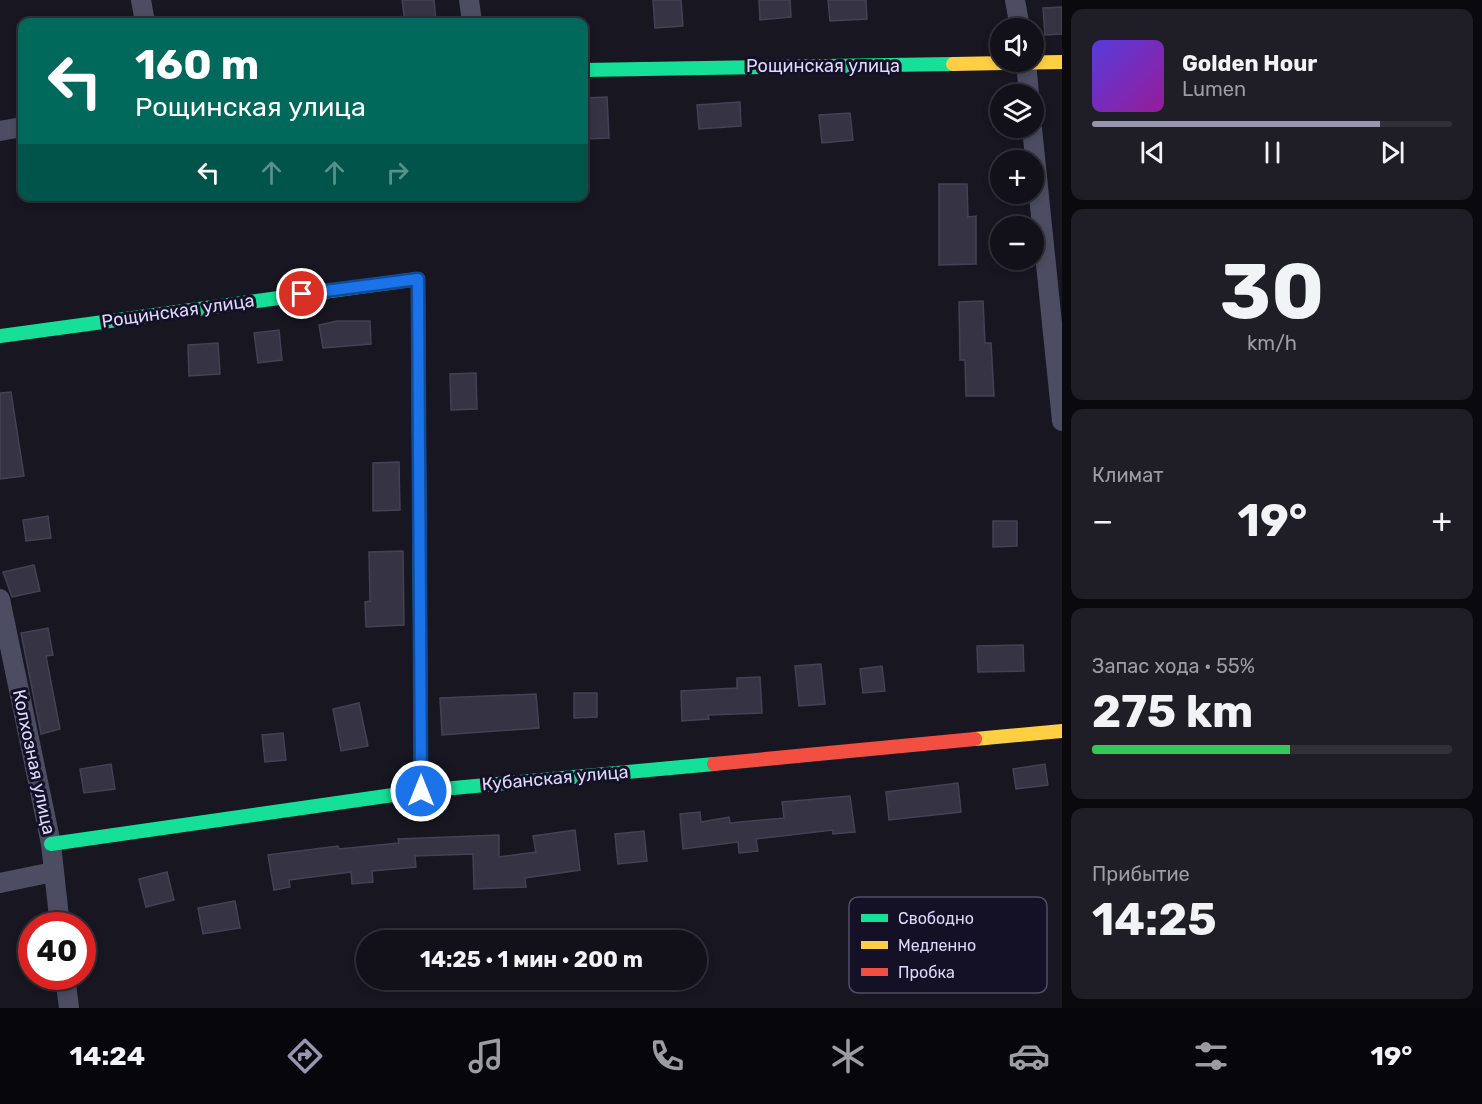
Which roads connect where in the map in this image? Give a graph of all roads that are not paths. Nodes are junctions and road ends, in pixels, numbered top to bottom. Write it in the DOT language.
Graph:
graph roads {
  1 [pos="141,0"];
  2 [pos="469,0"];
  3 [pos="1015,0"];
  4 [pos="144,18"];
  5 [pos="471,18"];
  6 [pos="1018,18"];
  7 [pos="1044,62"];
  8 [pos="1062,62"];
  9 [pos="990,64"];
  10 [pos="588,70"];
  11 [pos="18,128"];
  12 [pos="0,131"];
  13 [pos="1033,138"];
  14 [pos="0,336"];
  15 [pos="1062,421"];
  16 [pos="0,599"];
  17 [pos="1062,731"];
  18 [pos="421,791"];
  19 [pos="51,844"];
  20 [pos="54,872"];
  21 [pos="0,883"];
  22 [pos="58,912"];
  23 [pos="67,990"];
  24 [pos="69,1008"];
  1 -- 4 [label="street"];
  2 -- 5 [label="street"];
  3 -- 6 [label="street"];
  7 -- 8 [label="street, Рощинская улица"];
  9 -- 10 [label="street, Рощинская улица"];
  11 -- 12 [label="street"];
  13 -- 15 [label="street"];
  14 -- 18 [label="street, Рощинская улица"];
  16 -- 19 [label="street, Колхозная улица"];
  17 -- 18 [label="street, Кубанская улица"];
  18 -- 19 [label="street, Кубанская улица"];
  19 -- 20 [label="street, Колхозная улица"];
  20 -- 21 [label="street"];
  20 -- 22 [label="street, Колхозная улица"];
  23 -- 24 [label="street"];
}
